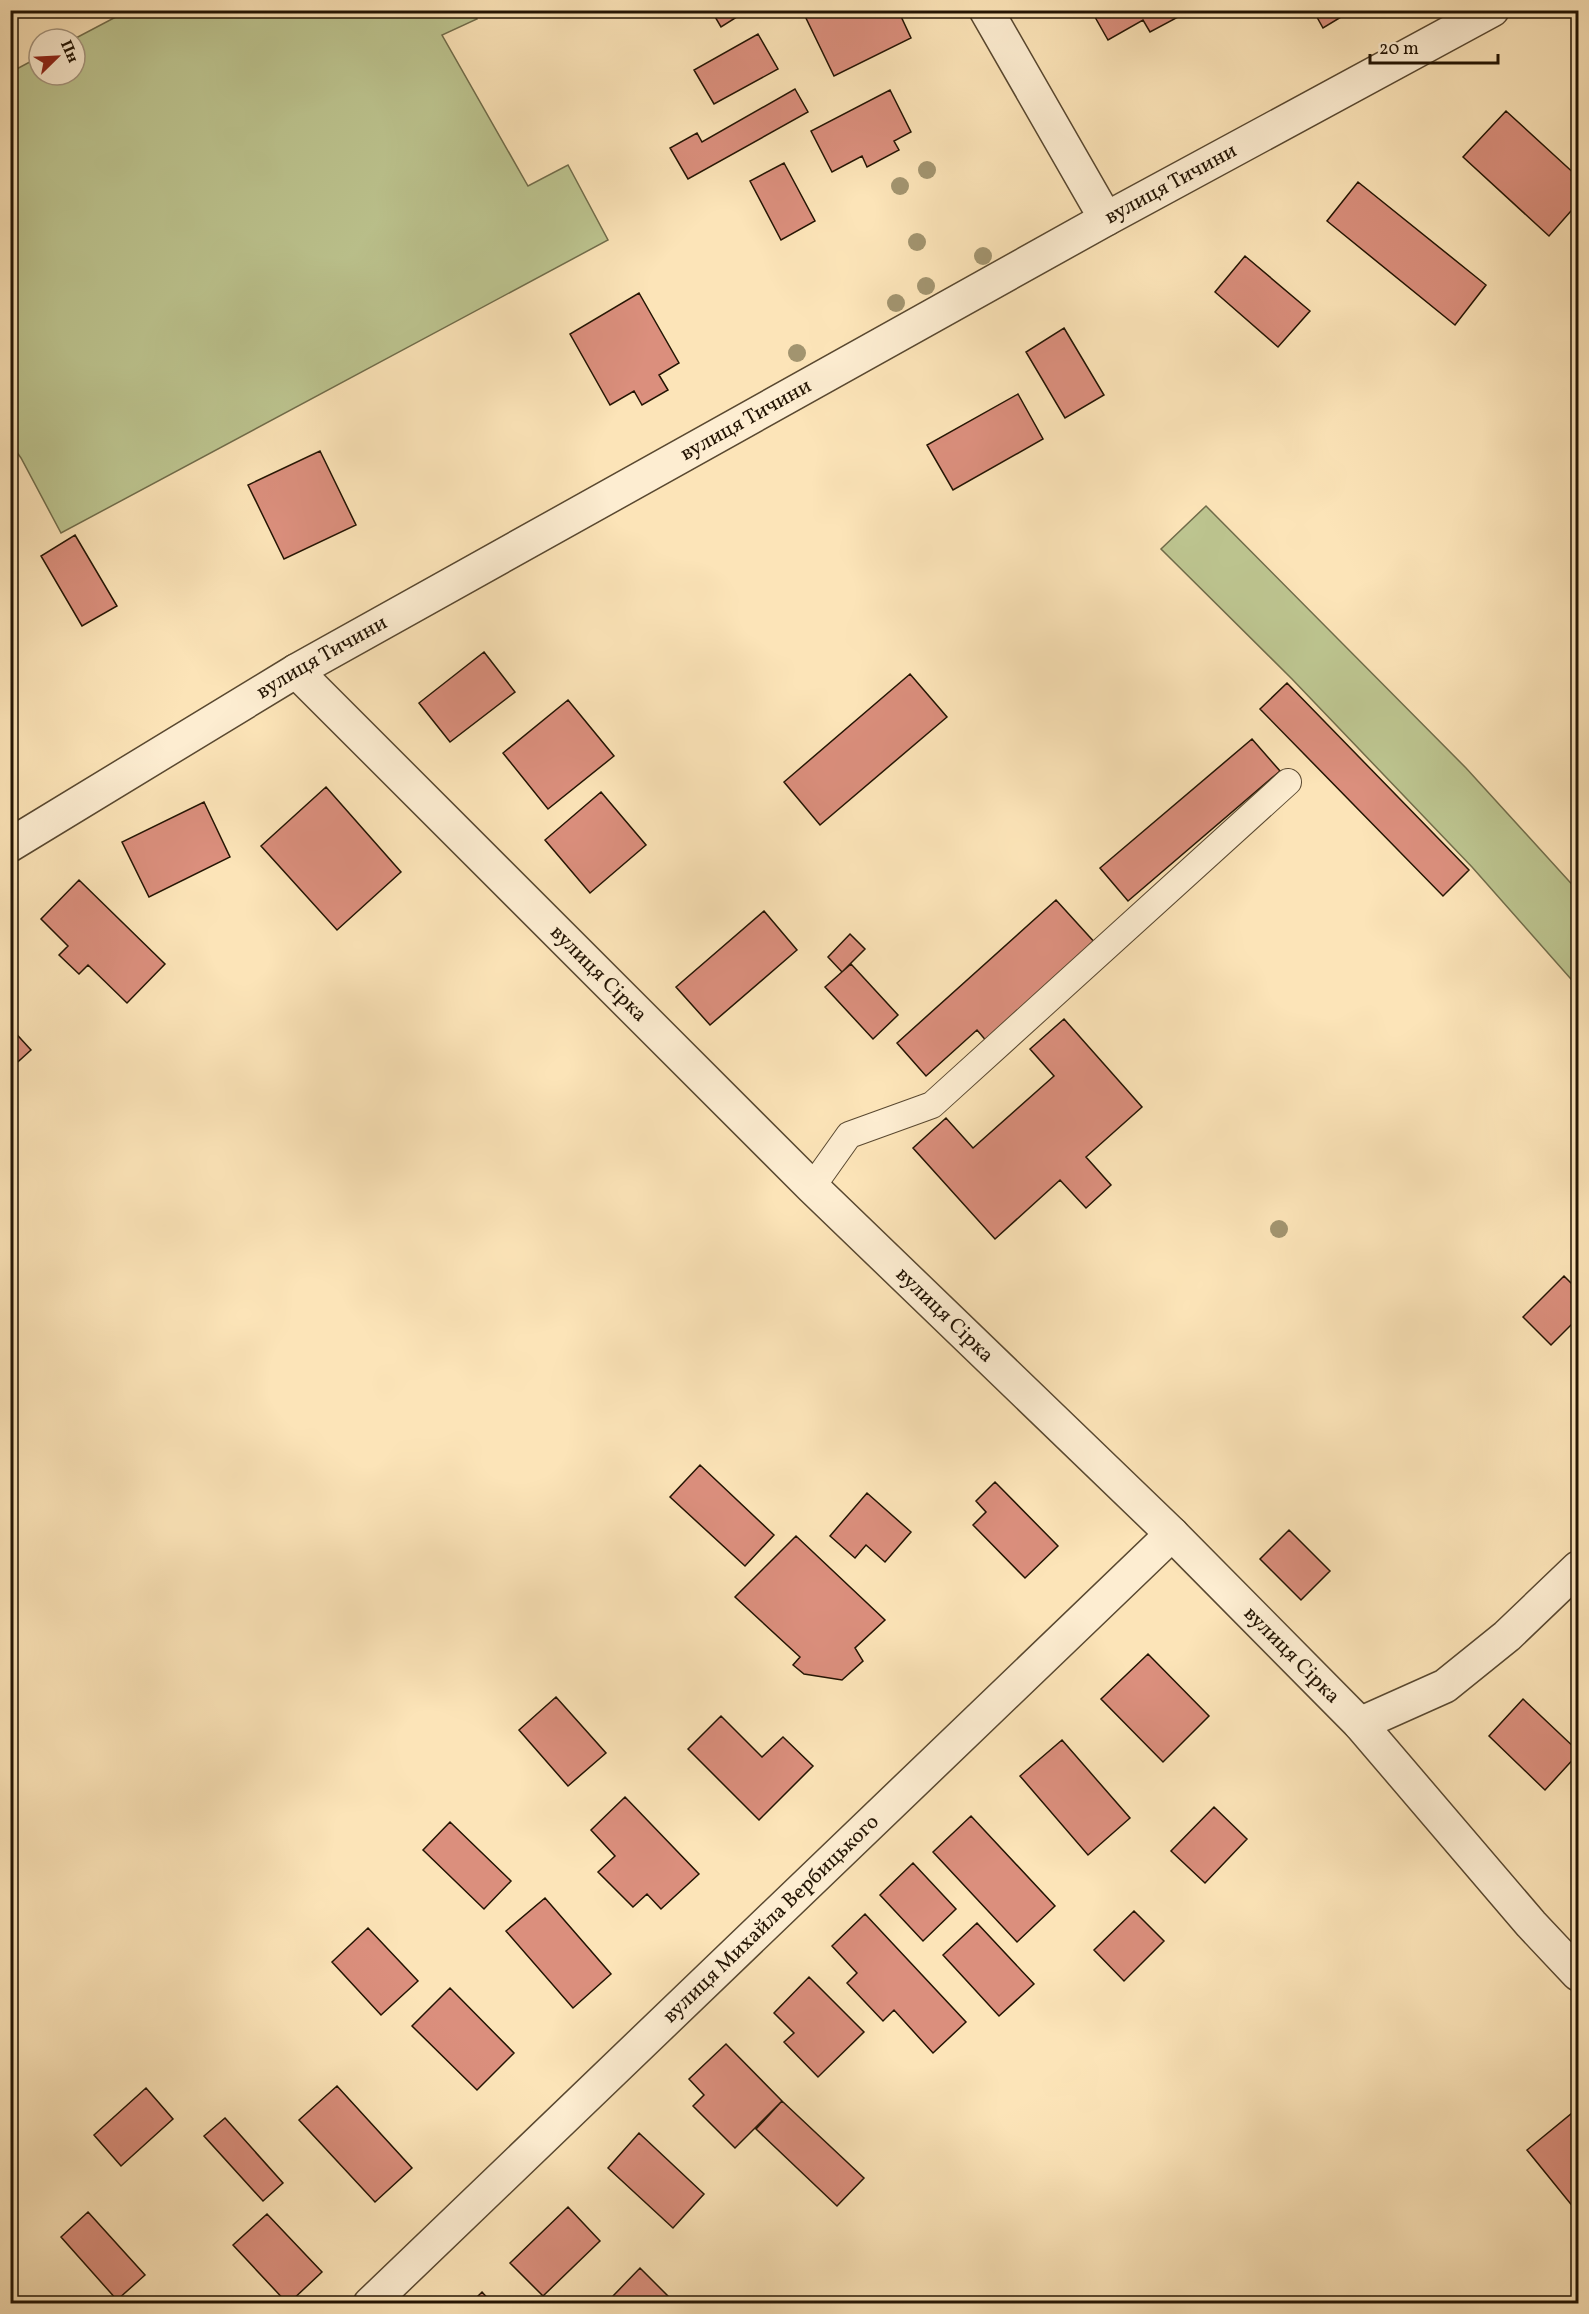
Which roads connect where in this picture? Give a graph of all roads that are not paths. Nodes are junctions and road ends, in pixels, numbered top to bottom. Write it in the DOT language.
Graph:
graph roads {
  1 [pos="986,10"];
  2 [pos="1492,10"];
  3 [pos="1106,219"];
  4 [pos="296,670"];
  5 [pos="1288,782"];
  6 [pos="10,845"];
  7 [pos="812,1187"];
  8 [pos="1172,1534"];
  9 [pos="1578,1568"];
  10 [pos="1360,1724"];
  11 [pos="1578,1974"];
  12 [pos="370,2304"];
  1 -- 3 [label="street"];
  2 -- 3 [label="street, вулиця Тичини"];
  3 -- 4 [label="street, вулиця Тичини"];
  4 -- 6 [label="street, вулиця Тичини"];
  4 -- 7 [label="street, вулиця Сірка"];
  5 -- 7 [label="lane"];
  7 -- 8 [label="street, вулиця Сірка"];
  8 -- 10 [label="street, вулиця Сірка"];
  8 -- 12 [label="street, вулиця Михайла Вербицького"];
  9 -- 10 [label="street"];
  10 -- 11 [label="street, вулиця Сірка"];
}
